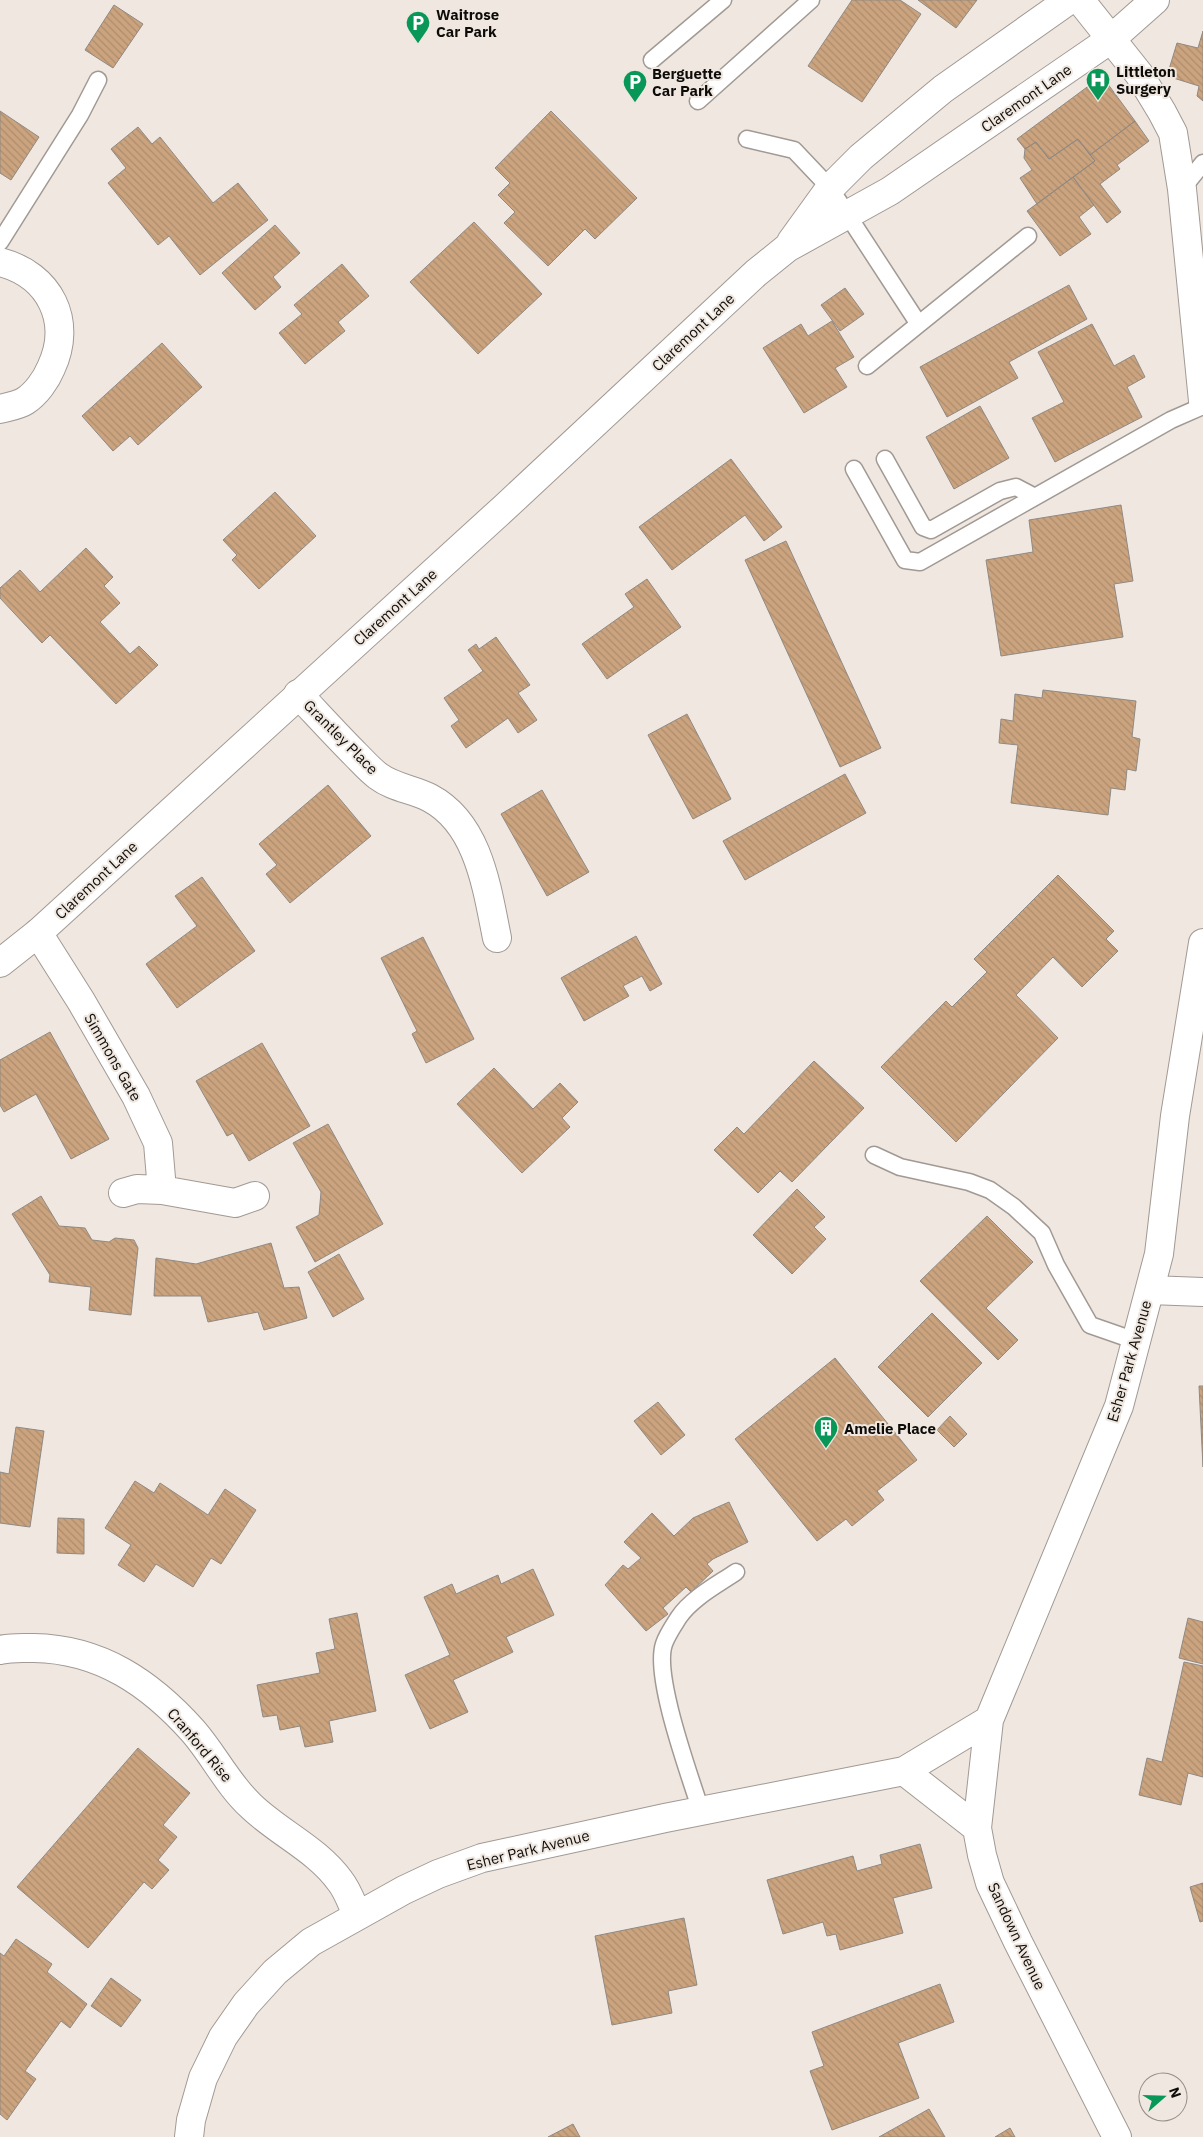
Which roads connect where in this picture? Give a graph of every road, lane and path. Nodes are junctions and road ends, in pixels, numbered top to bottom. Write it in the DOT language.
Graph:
graph roads {
  1 [pos="723,0"];
  2 [pos="811,0"];
  3 [pos="1069,0"];
  4 [pos="1080,0"];
  5 [pos="1155,0"];
  6 [pos="1111,39"];
  7 [pos="652,60"];
  8 [pos="98,80"];
  9 [pos="698,101"];
  10 [pos="747,139"];
  11 [pos="1203,163"];
  12 [pos="830,188"];
  13 [pos="1182,189"];
  14 [pos="848,215"];
  15 [pos="1028,236"];
  16 [pos="0,242"];
  17 [pos="788,248"];
  18 [pos="0,261"];
  19 [pos="918,323"];
  20 [pos="867,366"];
  21 [pos="1203,401"];
  22 [pos="1203,406"];
  23 [pos="0,409"];
  24 [pos="885,458"];
  25 [pos="854,469"];
  26 [pos="1035,497"];
  27 [pos="298,694"];
  28 [pos="38,933"];
  29 [pos="497,938"];
  30 [pos="1203,943"];
  31 [pos="0,963"];
  32 [pos="874,1156"];
  33 [pos="162,1190"];
  34 [pos="123,1193"];
  35 [pos="255,1196"];
  36 [pos="1150,1290"];
  37 [pos="1203,1292"];
  38 [pos="1136,1341"];
  39 [pos="736,1572"];
  40 [pos="0,1650"];
  41 [pos="989,1720"];
  42 [pos="904,1771"];
  43 [pos="701,1811"];
  44 [pos="978,1828"];
  45 [pos="358,1915"];
  46 [pos="189,2137"];
  47 [pos="1117,2137"];
  1 -- 7 [label="lane"];
  2 -- 9 [label="lane"];
  3 -- 12 [label="street, Claremont Lane"];
  4 -- 6 [label="street"];
  5 -- 6 [label="street, Claremont Lane"];
  6 -- 13 [label="street"];
  6 -- 14 [label="street, Claremont Lane"];
  8 -- 16 [label="lane"];
  10 -- 12 [label="lane"];
  11 -- 13 [label="lane"];
  12 -- 14 [label="lane"];
  12 -- 17 [label="street, Claremont Lane"];
  13 -- 21 [label="street"];
  14 -- 17 [label="street, Claremont Lane"];
  14 -- 19 [label="lane"];
  15 -- 19 [label="lane"];
  17 -- 27 [label="street, Claremont Lane"];
  18 -- 23 [label="street"];
  19 -- 20 [label="lane"];
  22 -- 26 [label="lane"];
  24 -- 26 [label="lane"];
  25 -- 26 [label="lane"];
  27 -- 28 [label="street, Claremont Lane"];
  27 -- 29 [label="street, Grantley Place"];
  28 -- 31 [label="street, Claremont Lane"];
  28 -- 33 [label="street, Simmons Gate"];
  30 -- 36 [label="street, Esher Park Avenue"];
  32 -- 38 [label="lane"];
  33 -- 34 [label="street"];
  33 -- 35 [label="street"];
  36 -- 37 [label="street"];
  36 -- 38 [label="street, Esher Park Avenue"];
  38 -- 41 [label="street, Esher Park Avenue"];
  39 -- 43 [label="lane"];
  40 -- 45 [label="street, Cranford Rise"];
  41 -- 42 [label="street, Esher Park Avenue"];
  41 -- 44 [label="street, Sandown Avenue"];
  42 -- 43 [label="street, Esher Park Avenue"];
  42 -- 44 [label="street"];
  43 -- 45 [label="street, Esher Park Avenue"];
  44 -- 47 [label="street, Sandown Avenue"];
  45 -- 46 [label="street, Esher Park Avenue"];
}
